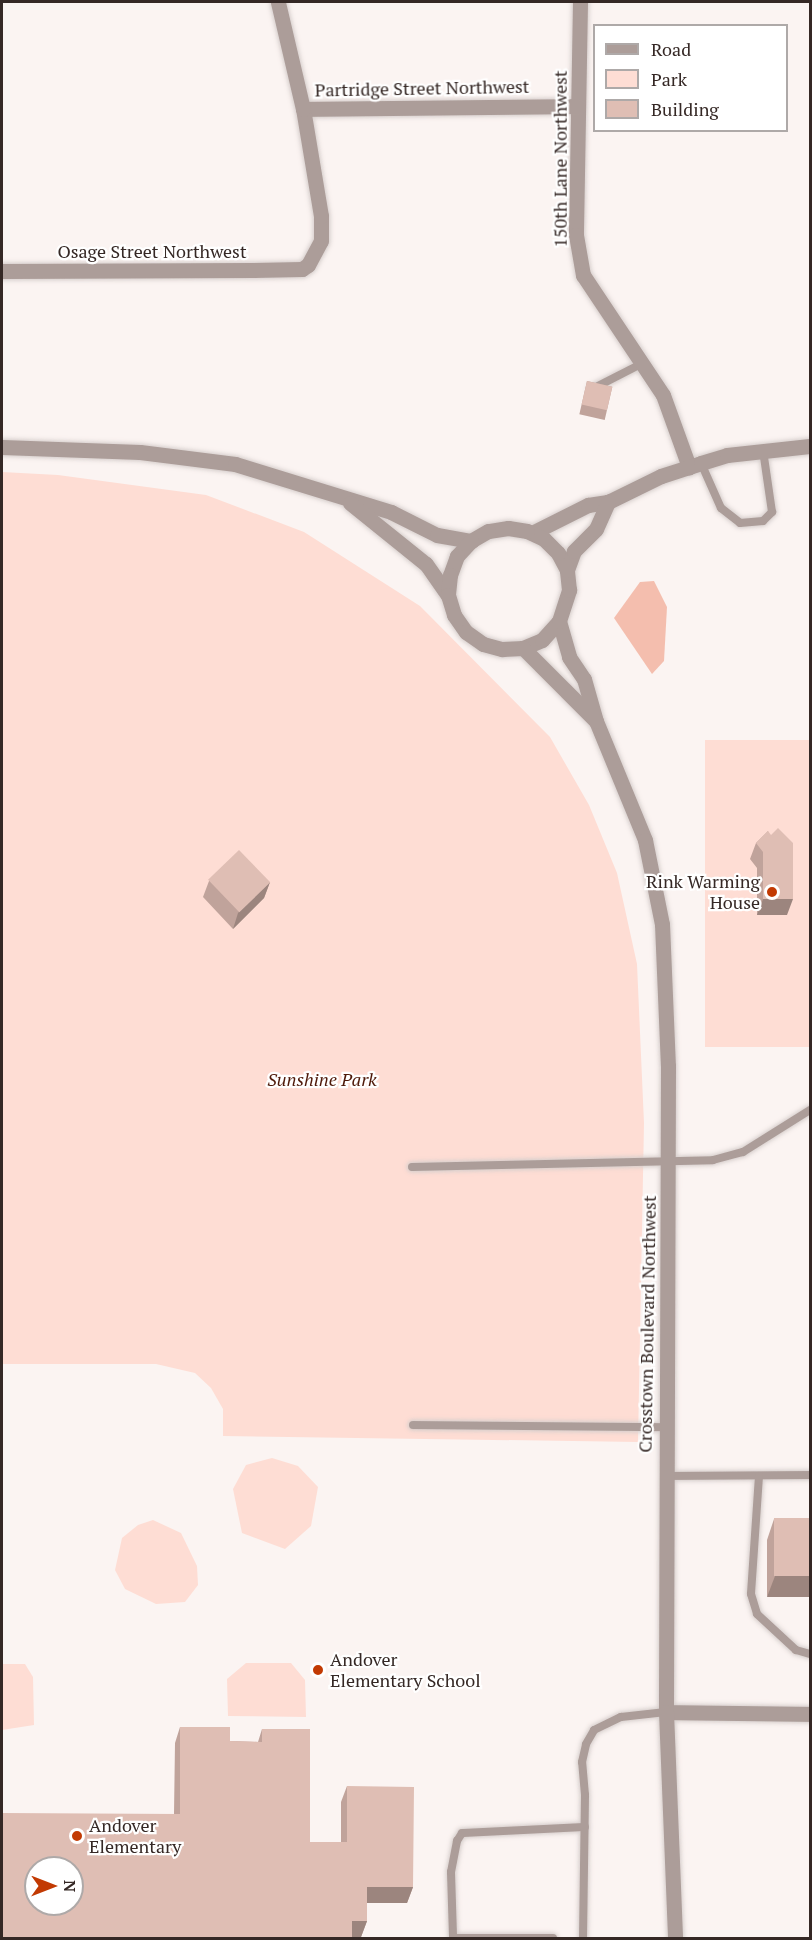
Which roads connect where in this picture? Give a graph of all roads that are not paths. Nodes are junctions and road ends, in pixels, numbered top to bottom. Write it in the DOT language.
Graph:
graph roads {
  1 [pos="278,2"];
  2 [pos="580,2"];
  3 [pos="578,106"];
  4 [pos="303,109"];
  5 [pos="2,271"];
  6 [pos="644,362"];
  7 [pos="590,390"];
  8 [pos="810,446"];
  9 [pos="2,447"];
  10 [pos="763,450"];
  11 [pos="695,465"];
  12 [pos="348,501"];
  13 [pos="608,502"];
  14 [pos="532,533"];
  15 [pos="471,541"];
  16 [pos="567,570"];
  17 [pos="448,595"];
  18 [pos="559,621"];
  19 [pos="523,648"];
  20 [pos="596,721"];
  21 [pos="810,1110"];
  22 [pos="668,1160"];
  23 [pos="412,1167"];
  24 [pos="413,1425"];
  25 [pos="666,1426"];
  26 [pos="810,1475"];
  27 [pos="665,1476"];
  28 [pos="759,1476"];
  29 [pos="810,1654"];
  30 [pos="666,1712"];
  31 [pos="810,1714"];
  32 [pos="585,1827"];
  33 [pos="453,1937"];
  34 [pos="553,1938"];
  35 [pos="583,1938"];
  36 [pos="675,1938"];
  1 -- 4 [label="street"];
  2 -- 3 [label="street, 150th Lane Northwest"];
  3 -- 4 [label="street, Partridge Street Northwest"];
  3 -- 6 [label="street, 150th Lane Northwest"];
  4 -- 5 [label="street, Osage Street Northwest"];
  6 -- 7 [label="lane"];
  6 -- 11 [label="street, 150th Lane Northwest"];
  8 -- 10 [label="street"];
  9 -- 12 [label="street"];
  10 -- 11 [label="street"];
  10 -- 11 [label="lane"];
  11 -- 13 [label="street"];
  12 -- 15 [label="street"];
  12 -- 17 [label="street"];
  13 -- 14 [label="street"];
  13 -- 16 [label="street"];
  14 -- 15 [label="street"];
  14 -- 16 [label="street"];
  15 -- 17 [label="street"];
  16 -- 18 [label="street"];
  17 -- 19 [label="street"];
  18 -- 19 [label="street"];
  18 -- 20 [label="street, Crosstown Boulevard Northwest"];
  19 -- 20 [label="street, Crosstown Boulevard Northwest"];
  20 -- 22 [label="street, Crosstown Boulevard Northwest"];
  21 -- 22 [label="lane"];
  22 -- 23 [label="lane"];
  22 -- 25 [label="street, Crosstown Boulevard Northwest"];
  24 -- 25 [label="lane"];
  25 -- 27 [label="street, Crosstown Boulevard Northwest"];
  26 -- 28 [label="lane"];
  27 -- 28 [label="lane"];
  27 -- 30 [label="street, Crosstown Boulevard Northwest"];
  28 -- 29 [label="lane"];
  30 -- 31 [label="street"];
  30 -- 32 [label="lane"];
  30 -- 36 [label="street, Crosstown Boulevard Northwest"];
  32 -- 33 [label="lane"];
  32 -- 35 [label="lane"];
  33 -- 34 [label="lane"];
}
